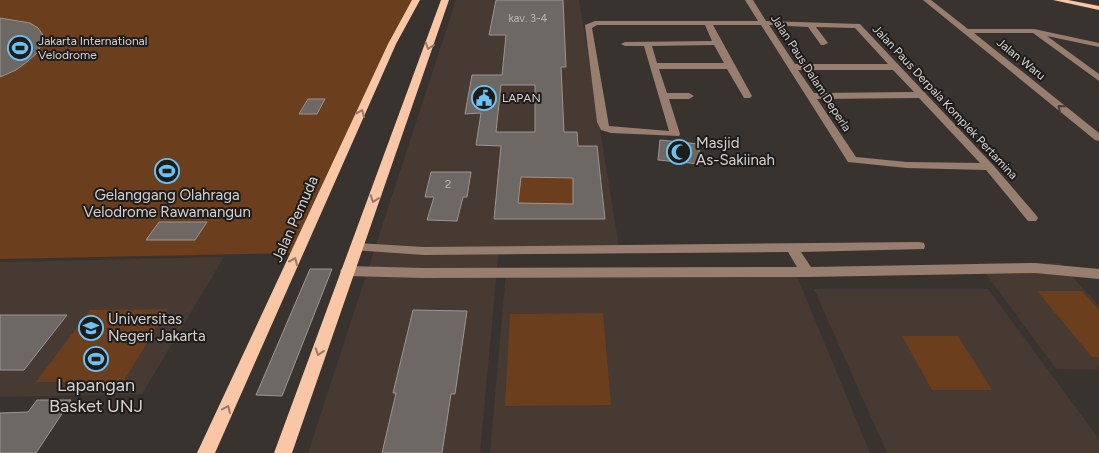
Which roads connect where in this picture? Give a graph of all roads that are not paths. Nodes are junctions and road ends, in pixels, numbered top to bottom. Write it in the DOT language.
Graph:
graph roads {
  1 [pos="416,0"];
  2 [pos="445,0"];
  3 [pos="749,0"];
  4 [pos="927,0"];
  5 [pos="1057,0"];
  6 [pos="1082,0"];
  7 [pos="1099,3"];
  8 [pos="1099,8"];
  9 [pos="708,23"];
  10 [pos="764,23"];
  11 [pos="810,24"];
  12 [pos="967,31"];
  13 [pos="1034,31"];
  14 [pos="717,43"];
  15 [pos="824,43"];
  16 [pos="625,44"];
  17 [pos="647,44"];
  18 [pos="1099,45"];
  19 [pos="653,66"];
  20 [pos="730,66"];
  21 [pos="792,66"];
  22 [pos="895,67"];
  23 [pos="1099,78"];
  24 [pos="922,95"];
  25 [pos="663,96"];
  26 [pos="690,96"];
  27 [pos="747,96"];
  28 [pos="811,96"];
  29 [pos="1099,138"];
  30 [pos="990,168"];
  31 [pos="1032,218"];
  32 [pos="918,246"];
  33 [pos="357,247"];
  34 [pos="792,248"];
  35 [pos="410,251"];
  36 [pos="347,271"];
  37 [pos="405,272"];
  38 [pos="807,272"];
  39 [pos="1099,274"];
  40 [pos="206,453"];
  41 [pos="283,453"];
  40 -- 1 [label="main road, Jalan Pemuda, one-way"];
  2 -- 33 [label="main road, one-way"];
  3 -- 10 [label="street, Jalan Paus Dalam Deperla"];
  4 -- 12 [label="street, Jalan Waru"];
  5 -- 8 [label="main road"];
  6 -- 7 [label="main road"];
  9 -- 10 [label="street, Jalan Paus Derpala Komplek Pertamina"];
  9 -- 14 [label="street"];
  9 -- 25 [label="street, Jalan Paus Derpala Komplek Pertamina"];
  10 -- 11 [label="street, Jalan Paus Derpala Komplek Pertamina"];
  10 -- 21 [label="street, Jalan Paus Dalam Deperla"];
  11 -- 15 [label="street"];
  11 -- 22 [label="street, Jalan Paus Derpala Komplek Pertamina"];
  12 -- 13 [label="street"];
  29 -- 12 [label="street, Jalan Waru, one-way"];
  13 -- 18 [label="street"];
  13 -- 23 [label="street"];
  14 -- 17 [label="street"];
  14 -- 20 [label="street"];
  16 -- 17 [label="street"];
  17 -- 19 [label="street, Jalan Paus Derpala Komplek Pertamina"];
  19 -- 20 [label="street"];
  19 -- 25 [label="street, Jalan Paus Derpala Komplek Pertamina"];
  20 -- 27 [label="street"];
  21 -- 22 [label="street"];
  21 -- 28 [label="street, Jalan Paus Dalam Deperla"];
  22 -- 24 [label="street, Jalan Paus Derpala Komplek Pertamina"];
  24 -- 28 [label="street"];
  24 -- 30 [label="street, Jalan Paus Derpala Komplek Pertamina"];
  25 -- 26 [label="street"];
  28 -- 30 [label="street, Jalan Paus Dalam Deperla"];
  30 -- 31 [label="street, Jalan Paus Derpala Komplek Pertamina"];
  32 -- 34 [label="street"];
  33 -- 35 [label="street"];
  33 -- 36 [label="main road"];
  34 -- 35 [label="street"];
  34 -- 38 [label="street"];
  35 -- 37 [label="street"];
  36 -- 37 [label="street"];
  36 -- 41 [label="main road, one-way"];
  37 -- 38 [label="street"];
  38 -- 39 [label="street"];
}
